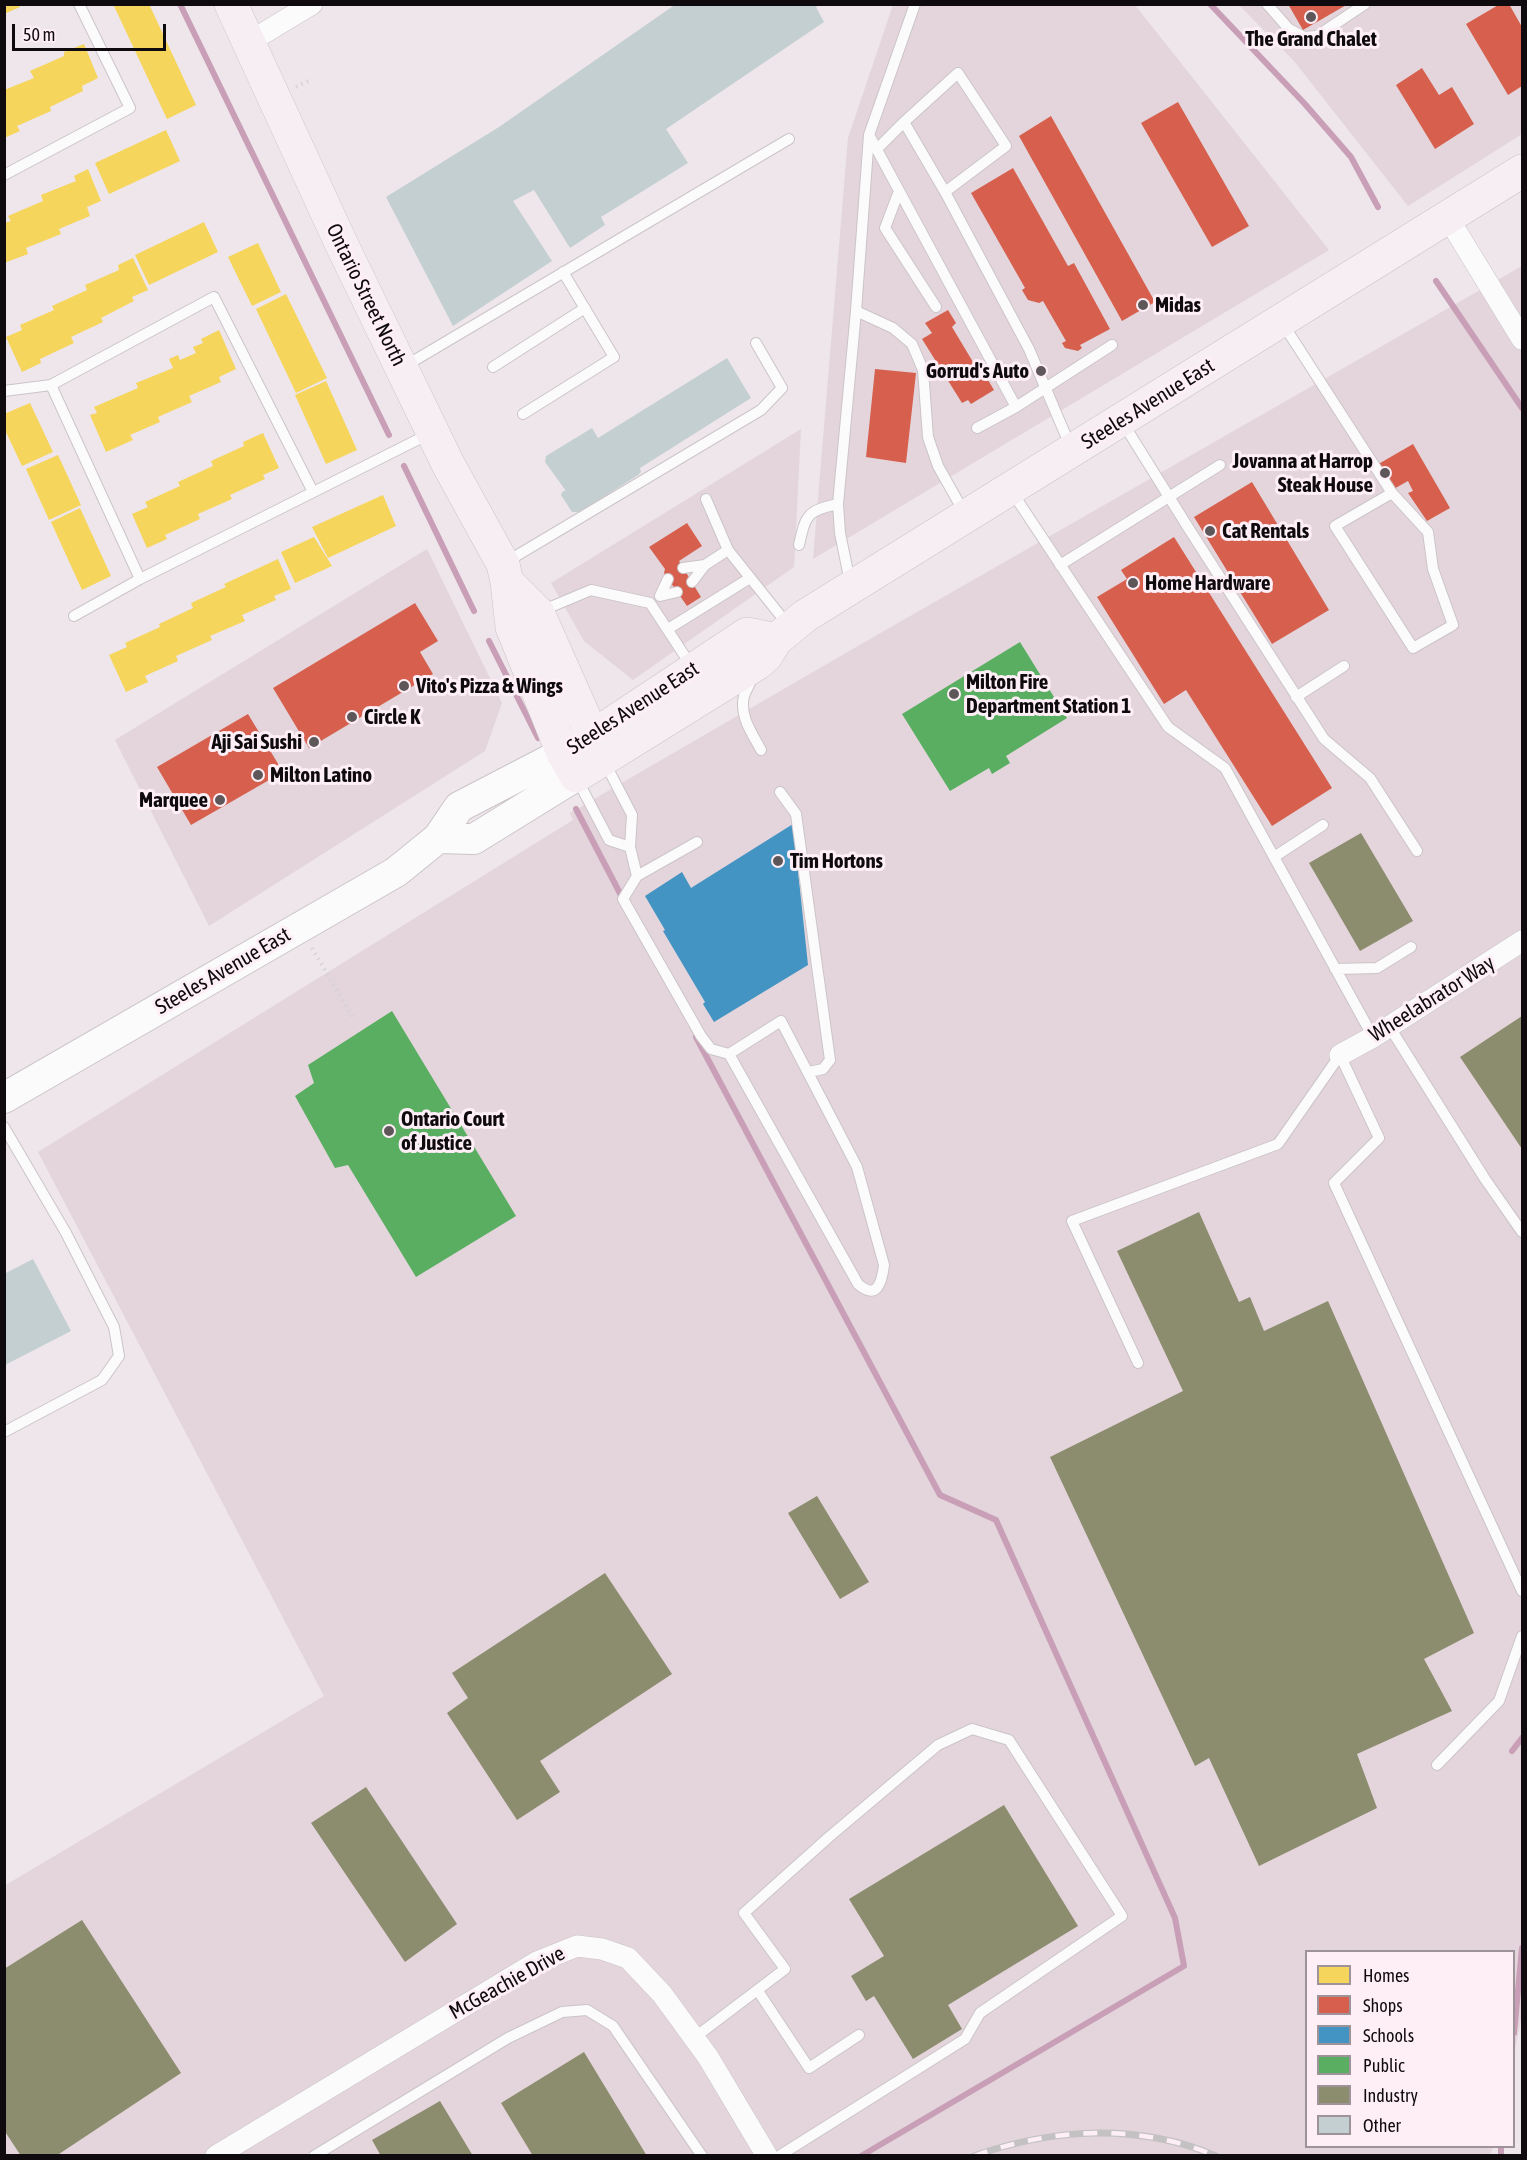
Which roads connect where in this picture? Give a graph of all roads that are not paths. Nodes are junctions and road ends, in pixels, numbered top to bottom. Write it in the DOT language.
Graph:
graph roads {
  1 [pos="79,4"];
  2 [pos="231,4"];
  3 [pos="312,4"];
  4 [pos="915,4"];
  5 [pos="1267,4"];
  6 [pos="1365,4"];
  7 [pos="249,42"];
  8 [pos="904,122"];
  9 [pos="869,135"];
  10 [pos="789,139"];
  11 [pos="877,149"];
  12 [pos="1522,171"];
  13 [pos="4,175"];
  14 [pos="899,191"];
  15 [pos="945,192"];
  16 [pos="1448,218"];
  17 [pos="563,273"];
  18 [pos="936,307"];
  19 [pos="585,308"];
  20 [pos="856,311"];
  21 [pos="1281,321"];
  22 [pos="1522,339"];
  23 [pos="756,343"];
  24 [pos="1112,345"];
  25 [pos="493,367"];
  26 [pos="402,368"];
  27 [pos="51,385"];
  28 [pos="1045,388"];
  29 [pos="4,391"];
  30 [pos="1016,407"];
  31 [pos="523,414"];
  32 [pos="1121,420"];
  33 [pos="978,428"];
  34 [pos="432,432"];
  35 [pos="1072,450"];
  36 [pos="1220,465"];
  37 [pos="1011,490"];
  38 [pos="313,492"];
  39 [pos="1392,493"];
  40 [pos="1169,495"];
  41 [pos="706,499"];
  42 [pos="838,504"];
  43 [pos="966,516"];
  44 [pos="800,545"];
  45 [pos="728,550"];
  46 [pos="705,565"];
  47 [pos="1060,566"];
  48 [pos="683,568"];
  49 [pos="505,573"];
  50 [pos="750,578"];
  51 [pos="140,579"];
  52 [pos="668,579"];
  53 [pos="692,582"];
  54 [pos="851,587"];
  55 [pos="677,592"];
  56 [pos="660,596"];
  57 [pos="650,603"];
  58 [pos="538,613"];
  59 [pos="74,616"];
  60 [pos="668,629"];
  61 [pos="774,643"];
  62 [pos="1344,666"];
  63 [pos="694,669"];
  64 [pos="1296,697"];
  65 [pos="761,750"];
  66 [pos="584,756"];
  67 [pos="780,792"];
  68 [pos="1323,825"];
  69 [pos="697,842"];
  70 [pos="630,847"];
  71 [pos="1417,851"];
  72 [pos="1274,857"];
  73 [pos="637,876"];
  74 [pos="1522,941"];
  75 [pos="1411,947"];
  76 [pos="1335,969"];
  77 [pos="1381,1032"];
  78 [pos="729,1054"];
  79 [pos="1340,1055"];
  80 [pos="809,1072"];
  81 [pos="4,1098"];
  82 [pos="4,1127"];
  83 [pos="1522,1232"];
  84 [pos="1138,1363"];
  85 [pos="4,1432"];
  86 [pos="1522,1591"];
  87 [pos="1522,1636"];
  88 [pos="1437,1765"];
  89 [pos="758,1991"];
  90 [pos="859,2035"];
  91 [pos="694,2038"];
  92 [pos="766,2155"];
  93 [pos="216,2156"];
  94 [pos="314,2156"];
  95 [pos="702,2156"];
  96 [pos="779,2156"];
  1 -- 13 [label="lane"];
  2 -- 7 [label="main road, Ontario Street North"];
  3 -- 7 [label="street"];
  4 -- 9 [label="lane"];
  5 -- 6 [label="lane"];
  7 -- 26 [label="main road, Ontario Street North"];
  8 -- 11 [label="lane"];
  8 -- 15 [label="lane"];
  8 -- 15 [label="lane"];
  9 -- 11 [label="lane"];
  9 -- 20 [label="lane"];
  10 -- 17 [label="lane"];
  11 -- 14 [label="lane"];
  12 -- 16 [label="main road, Steeles Avenue East"];
  14 -- 18 [label="lane"];
  14 -- 30 [label="lane"];
  15 -- 28 [label="lane"];
  16 -- 21 [label="main road, Steeles Avenue East"];
  16 -- 22 [label="street"];
  17 -- 19 [label="lane"];
  17 -- 26 [label="lane"];
  19 -- 25 [label="lane"];
  19 -- 31 [label="lane"];
  20 -- 42 [label="lane"];
  20 -- 43 [label="lane"];
  21 -- 32 [label="main road, Steeles Avenue East"];
  21 -- 39 [label="lane"];
  23 -- 49 [label="lane"];
  24 -- 28 [label="lane"];
  26 -- 34 [label="main road, Ontario Street North"];
  27 -- 29 [label="lane"];
  27 -- 38 [label="lane"];
  27 -- 51 [label="lane"];
  28 -- 30 [label="lane"];
  28 -- 35 [label="lane"];
  30 -- 33 [label="lane"];
  32 -- 35 [label="main road, Steeles Avenue East"];
  32 -- 40 [label="lane"];
  34 -- 38 [label="lane"];
  34 -- 49 [label="main road, Ontario Street North"];
  35 -- 37 [label="main road, Steeles Avenue East"];
  36 -- 40 [label="lane"];
  37 -- 43 [label="main road, Steeles Avenue East"];
  37 -- 47 [label="lane"];
  38 -- 51 [label="lane"];
  39 -- 39 [label="lane"];
  40 -- 47 [label="lane"];
  40 -- 64 [label="lane"];
  41 -- 45 [label="lane"];
  42 -- 44 [label="lane"];
  42 -- 54 [label="lane"];
  43 -- 54 [label="main road, Steeles Avenue East"];
  45 -- 46 [label="lane"];
  45 -- 50 [label="lane"];
  46 -- 48 [label="lane"];
  46 -- 53 [label="lane"];
  47 -- 72 [label="lane"];
  49 -- 58 [label="main road, Ontario Street North"];
  49 -- 66 [label="main road, Ontario Street North"];
  50 -- 60 [label="lane"];
  50 -- 61 [label="lane"];
  51 -- 59 [label="lane"];
  52 -- 56 [label="lane"];
  54 -- 61 [label="main road, Steeles Avenue East"];
  55 -- 56 [label="lane"];
  56 -- 57 [label="lane"];
  57 -- 58 [label="lane"];
  57 -- 60 [label="lane"];
  58 -- 66 [label="main road, Ontario Street North"];
  60 -- 63 [label="lane"];
  61 -- 63 [label="main road, Steeles Avenue East"];
  61 -- 65 [label="lane"];
  61 -- 66 [label="main road, Steeles Avenue East"];
  62 -- 64 [label="lane"];
  63 -- 66 [label="main road, Steeles Avenue East"];
  64 -- 71 [label="lane"];
  66 -- 70 [label="lane"];
  66 -- 70 [label="lane"];
  66 -- 81 [label="main road, Steeles Avenue East"];
  67 -- 80 [label="lane"];
  68 -- 72 [label="lane"];
  69 -- 73 [label="lane"];
  70 -- 73 [label="lane"];
  72 -- 76 [label="lane"];
  73 -- 78 [label="lane"];
  74 -- 77 [label="street, Wheelabrator Way"];
  75 -- 76 [label="lane"];
  76 -- 77 [label="lane"];
  77 -- 79 [label="street, Wheelabrator Way"];
  77 -- 83 [label="lane"];
  78 -- 80 [label="lane"];
  78 -- 80 [label="lane"];
  79 -- 84 [label="lane"];
  79 -- 86 [label="lane"];
  82 -- 85 [label="lane"];
  87 -- 88 [label="lane"];
  89 -- 90 [label="lane"];
  89 -- 91 [label="lane"];
  89 -- 96 [label="lane"];
  91 -- 92 [label="street, McGeachie Drive"];
  91 -- 93 [label="street, McGeachie Drive"];
  94 -- 95 [label="lane"];
}
